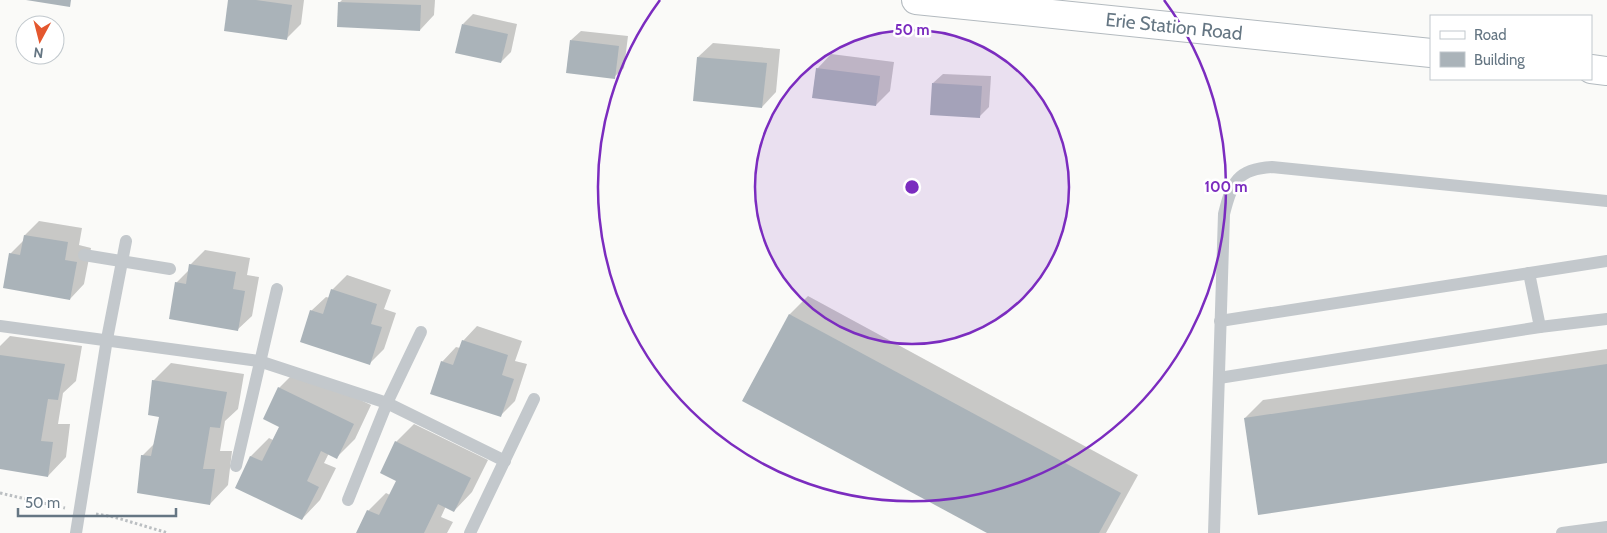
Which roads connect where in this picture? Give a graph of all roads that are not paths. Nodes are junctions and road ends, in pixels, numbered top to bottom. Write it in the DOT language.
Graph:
graph roads {
  1 [pos="916,0"];
  2 [pos="1430,52"];
  3 [pos="1592,69"];
  4 [pos="1607,70"];
  5 [pos="1607,201"];
  6 [pos="126,241"];
  7 [pos="84,255"];
  8 [pos="122,261"];
  9 [pos="1607,261"];
  10 [pos="170,269"];
  11 [pos="1529,273"];
  12 [pos="277,289"];
  13 [pos="1607,319"];
  14 [pos="1220,321"];
  15 [pos="0,326"];
  16 [pos="1540,328"];
  17 [pos="421,332"];
  18 [pos="107,339"];
  19 [pos="259,361"];
  20 [pos="1219,378"];
  21 [pos="534,399"];
  22 [pos="387,402"];
  23 [pos="505,461"];
  24 [pos="236,466"];
  25 [pos="348,500"];
  26 [pos="1607,527"];
  27 [pos="76,533"];
  28 [pos="470,533"];
  29 [pos="1214,533"];
  30 [pos="1562,533"];
  1 -- 2 [label="main road, Erie Station Road"];
  3 -- 4 [label="main road"];
  5 -- 14 [label="lane"];
  6 -- 8 [label="lane"];
  7 -- 8 [label="lane"];
  8 -- 10 [label="lane"];
  8 -- 18 [label="lane"];
  9 -- 11 [label="lane"];
  11 -- 14 [label="lane"];
  11 -- 16 [label="lane"];
  12 -- 19 [label="lane"];
  13 -- 16 [label="lane"];
  14 -- 20 [label="lane"];
  15 -- 18 [label="lane"];
  16 -- 20 [label="lane"];
  17 -- 22 [label="lane"];
  18 -- 19 [label="lane"];
  18 -- 27 [label="lane"];
  19 -- 22 [label="lane"];
  19 -- 24 [label="lane"];
  20 -- 29 [label="lane"];
  21 -- 23 [label="lane"];
  22 -- 23 [label="lane"];
  22 -- 25 [label="lane"];
  23 -- 28 [label="lane"];
  26 -- 30 [label="lane"];
}
